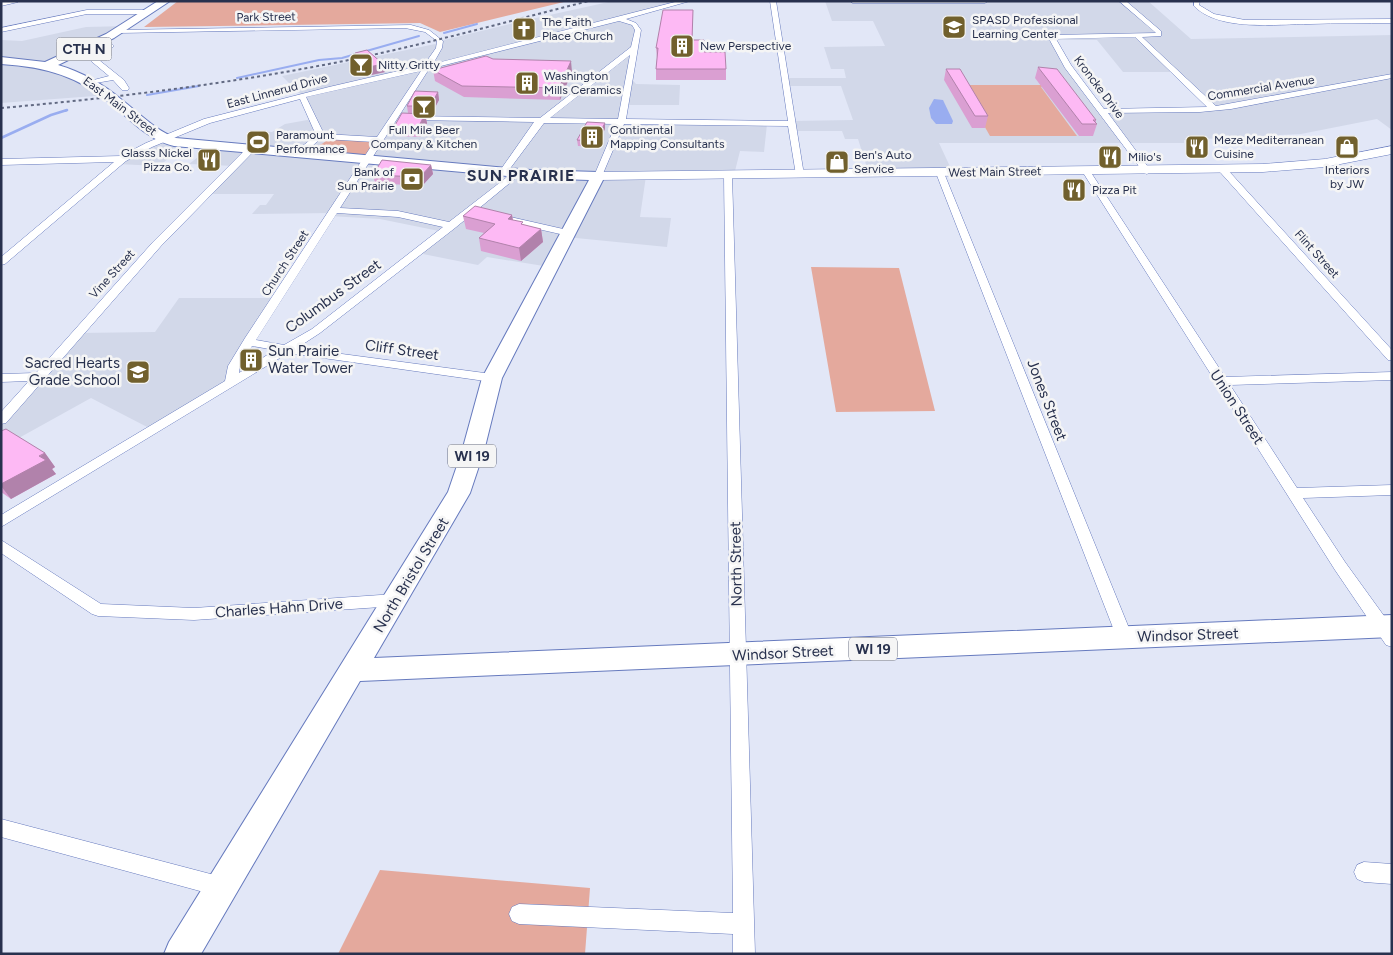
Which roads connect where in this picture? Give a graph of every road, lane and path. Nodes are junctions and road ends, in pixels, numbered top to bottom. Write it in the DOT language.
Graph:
graph roads {
  1 [pos="16,1"];
  2 [pos="165,1"];
  3 [pos="687,1"];
  4 [pos="773,1"];
  5 [pos="853,1"];
  6 [pos="985,1"];
  7 [pos="1122,1"];
  8 [pos="1197,1"];
  9 [pos="644,2"];
  10 [pos="1,4"];
  11 [pos="149,12"];
  12 [pos="641,13"];
  13 [pos="621,19"];
  14 [pos="1392,21"];
  15 [pos="413,27"];
  16 [pos="1,30"];
  17 [pos="119,31"];
  18 [pos="1137,36"];
  19 [pos="98,42"];
  20 [pos="634,48"];
  21 [pos="1,60"];
  22 [pos="48,65"];
  23 [pos="428,65"];
  24 [pos="398,72"];
  25 [pos="1392,76"];
  26 [pos="115,77"];
  27 [pos="420,79"];
  28 [pos="90,82"];
  29 [pos="125,88"];
  30 [pos="302,96"];
  31 [pos="1214,108"];
  32 [pos="1102,111"];
  33 [pos="393,118"];
  34 [pos="540,121"];
  35 [pos="621,122"];
  36 [pos="792,124"];
  37 [pos="319,137"];
  38 [pos="164,139"];
  39 [pos="379,140"];
  40 [pos="250,150"];
  41 [pos="1392,150"];
  42 [pos="299,153"];
  43 [pos="123,159"];
  44 [pos="366,161"];
  45 [pos="1,162"];
  46 [pos="1147,170"];
  47 [pos="1223,170"];
  48 [pos="1086,171"];
  49 [pos="503,172"];
  50 [pos="940,173"];
  51 [pos="518,174"];
  52 [pos="800,174"];
  53 [pos="728,175"];
  54 [pos="598,176"];
  55 [pos="334,210"];
  56 [pos="500,218"];
  57 [pos="452,226"];
  58 [pos="569,233"];
  59 [pos="1,262"];
  60 [pos="248,342"];
  61 [pos="287,349"];
  62 [pos="1392,357"];
  63 [pos="1392,376"];
  64 [pos="38,377"];
  65 [pos="1,378"];
  66 [pos="492,378"];
  67 [pos="231,381"];
  68 [pos="1221,381"];
  69 [pos="1,420"];
  70 [pos="1392,490"];
  71 [pos="1293,493"];
  72 [pos="1,522"];
  73 [pos="1,545"];
  74 [pos="395,600"];
  75 [pos="1388,631"];
  76 [pos="1125,638"];
  77 [pos="372,639"];
  78 [pos="736,655"];
  79 [pos="425,668"];
  80 [pos="354,670"];
  81 [pos="1,828"];
  82 [pos="1364,872"];
  83 [pos="1392,874"];
  84 [pos="222,887"];
  85 [pos="519,914"];
  86 [pos="743,924"];
  87 [pos="181,954"];
  88 [pos="744,954"];
  1 -- 10 [label="street"];
  2 -- 11 [label="main road, CTH N"];
  3 -- 12 [label="street, East Linnerud Drive"];
  4 -- 36 [label="street"];
  5 -- 6 [label="street"];
  7 -- 18 [label="street, Kroncke Drive"];
  8 -- 14 [label="street"];
  9 -- 12 [label="street"];
  11 -- 16 [label="street"];
  11 -- 17 [label="main road, CTH N"];
  12 -- 13 [label="street, East Linnerud Drive"];
  13 -- 20 [label="street"];
  13 -- 23 [label="street, East Linnerud Drive"];
  15 -- 17 [label="street, Park Street"];
  15 -- 23 [label="street, Church Street"];
  17 -- 19 [label="main road, CTH N"];
  18 -- 31 [label="street"];
  18 -- 32 [label="street, Kroncke Drive"];
  19 -- 22 [label="main road, CTH N"];
  19 -- 26 [label="street"];
  20 -- 34 [label="street"];
  20 -- 35 [label="street"];
  21 -- 22 [label="main road, East Main Street"];
  22 -- 28 [label="main road, East Main Street"];
  23 -- 24 [label="street, East Linnerud Drive"];
  23 -- 27 [label="street, Church Street"];
  24 -- 27 [label="street"];
  24 -- 30 [label="street, East Linnerud Drive"];
  25 -- 31 [label="street, Commercial Avenue"];
  26 -- 28 [label="street"];
  26 -- 29 [label="street"];
  27 -- 33 [label="street, Church Street"];
  28 -- 38 [label="main road, East Main Street"];
  30 -- 37 [label="street"];
  30 -- 38 [label="street, East Linnerud Drive"];
  31 -- 32 [label="street, Commercial Avenue"];
  32 -- 46 [label="street, Kroncke Drive"];
  33 -- 34 [label="street"];
  33 -- 39 [label="street, Church Street"];
  34 -- 35 [label="street"];
  34 -- 49 [label="street"];
  35 -- 36 [label="street"];
  35 -- 54 [label="street"];
  36 -- 52 [label="street"];
  37 -- 39 [label="street"];
  37 -- 42 [label="street"];
  38 -- 40 [label="main road, East Main Street"];
  38 -- 43 [label="street, East Linnerud Drive"];
  39 -- 44 [label="street, Church Street"];
  40 -- 42 [label="main road, East Main Street"];
  40 -- 64 [label="street, Vine Street"];
  41 -- 47 [label="main road, West Main Street"];
  42 -- 44 [label="main road, East Main Street"];
  43 -- 45 [label="street"];
  43 -- 59 [label="street, East Linnerud Drive"];
  44 -- 49 [label="main road, East Main Street"];
  44 -- 55 [label="street, Church Street"];
  46 -- 47 [label="main road, West Main Street"];
  46 -- 48 [label="main road, West Main Street"];
  47 -- 62 [label="street, Flint Street"];
  48 -- 50 [label="main road, West Main Street"];
  48 -- 68 [label="street, Union Street"];
  49 -- 51 [label="main road, East Main Street"];
  50 -- 52 [label="main road, West Main Street"];
  50 -- 76 [label="street, Jones Street"];
  51 -- 54 [label="main road, East Main Street"];
  51 -- 57 [label="street, Columbus Street"];
  52 -- 53 [label="main road, West Main Street"];
  53 -- 54 [label="main road, West Main Street"];
  53 -- 78 [label="street, North Street"];
  54 -- 58 [label="main road, North Bristol Street / WI 19"];
  55 -- 57 [label="street"];
  55 -- 60 [label="street, Church Street"];
  56 -- 58 [label="street"];
  57 -- 61 [label="street, Columbus Street"];
  58 -- 66 [label="main road, North Bristol Street / WI 19"];
  60 -- 61 [label="street, Cliff Street"];
  60 -- 67 [label="street, Church Street"];
  61 -- 66 [label="street, Cliff Street"];
  61 -- 67 [label="street, Columbus Street"];
  63 -- 68 [label="street"];
  64 -- 65 [label="street"];
  64 -- 69 [label="street, Vine Street"];
  66 -- 74 [label="main road, North Bristol Street / WI 19"];
  67 -- 72 [label="street, Columbus Street"];
  68 -- 71 [label="street, Union Street"];
  70 -- 71 [label="street"];
  71 -- 75 [label="street, Union Street"];
  73 -- 74 [label="street, Charles Hahn Drive"];
  74 -- 77 [label="main road, North Bristol Street / WI 19"];
  75 -- 76 [label="main road, Windsor Street / WI 19"];
  76 -- 78 [label="main road, Windsor Street / WI 19"];
  77 -- 79 [label="main road"];
  77 -- 80 [label="main road, North Bristol Street / WI 19"];
  78 -- 79 [label="main road, Windsor Street / WI 19"];
  78 -- 86 [label="street, North Street"];
  79 -- 80 [label="main road, Windsor Street / WI 19"];
  80 -- 84 [label="main road, North Bristol Street"];
  81 -- 84 [label="street"];
  82 -- 83 [label="street"];
  84 -- 87 [label="main road, North Bristol Street"];
  85 -- 86 [label="street"];
  86 -- 88 [label="street, North Street"];
}
